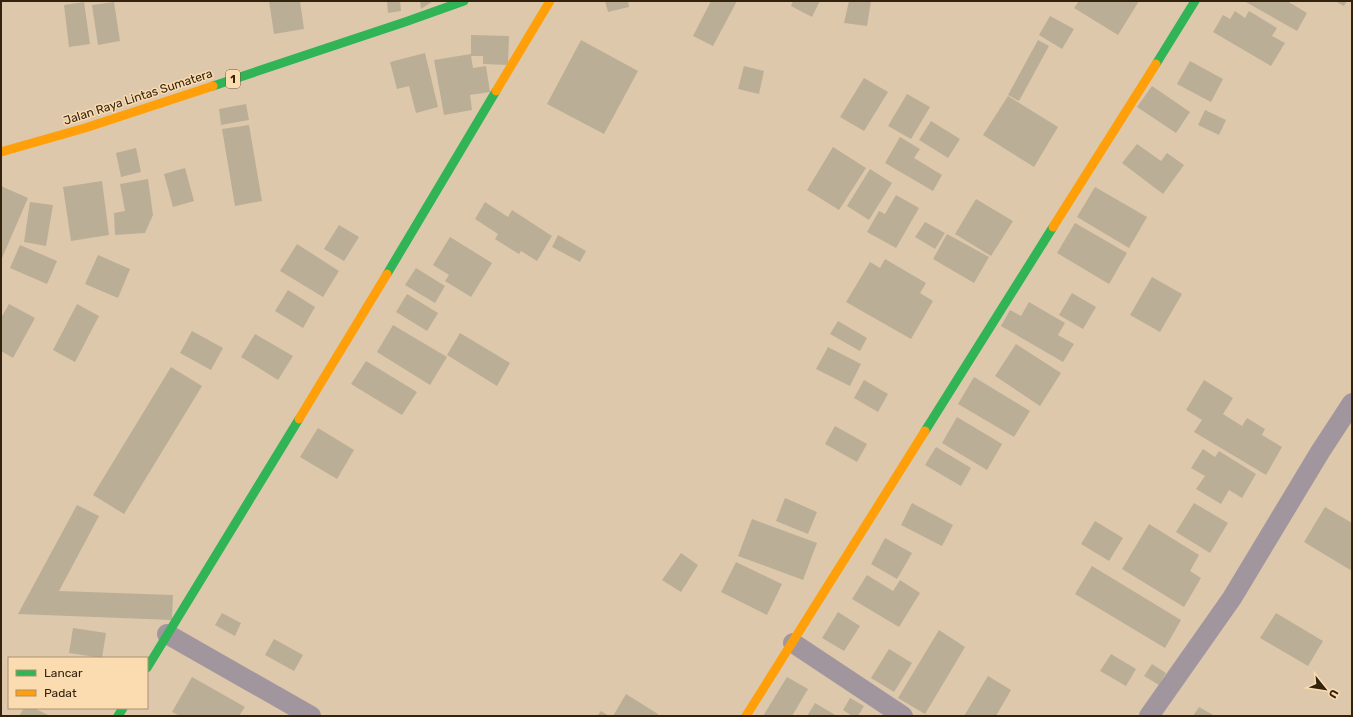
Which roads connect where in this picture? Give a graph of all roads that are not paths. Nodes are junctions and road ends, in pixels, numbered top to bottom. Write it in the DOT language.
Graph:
graph roads {
  1 [pos="464,1"];
  2 [pos="550,1"];
  3 [pos="1195,1"];
  4 [pos="1,152"];
  5 [pos="1352,402"];
  6 [pos="167,634"];
  7 [pos="793,643"];
  8 [pos="148,666"];
  9 [pos="311,716"];
  10 [pos="746,716"];
  11 [pos="903,716"];
  12 [pos="1149,716"];
  1 -- 4 [label="main road, Jalan Raya Lintas Sumatera / 1"];
  2 -- 6 [label="main road"];
  3 -- 7 [label="main road"];
  5 -- 12 [label="street"];
  6 -- 8 [label="main road"];
  6 -- 9 [label="street"];
  7 -- 10 [label="main road"];
  7 -- 11 [label="street"];
}
